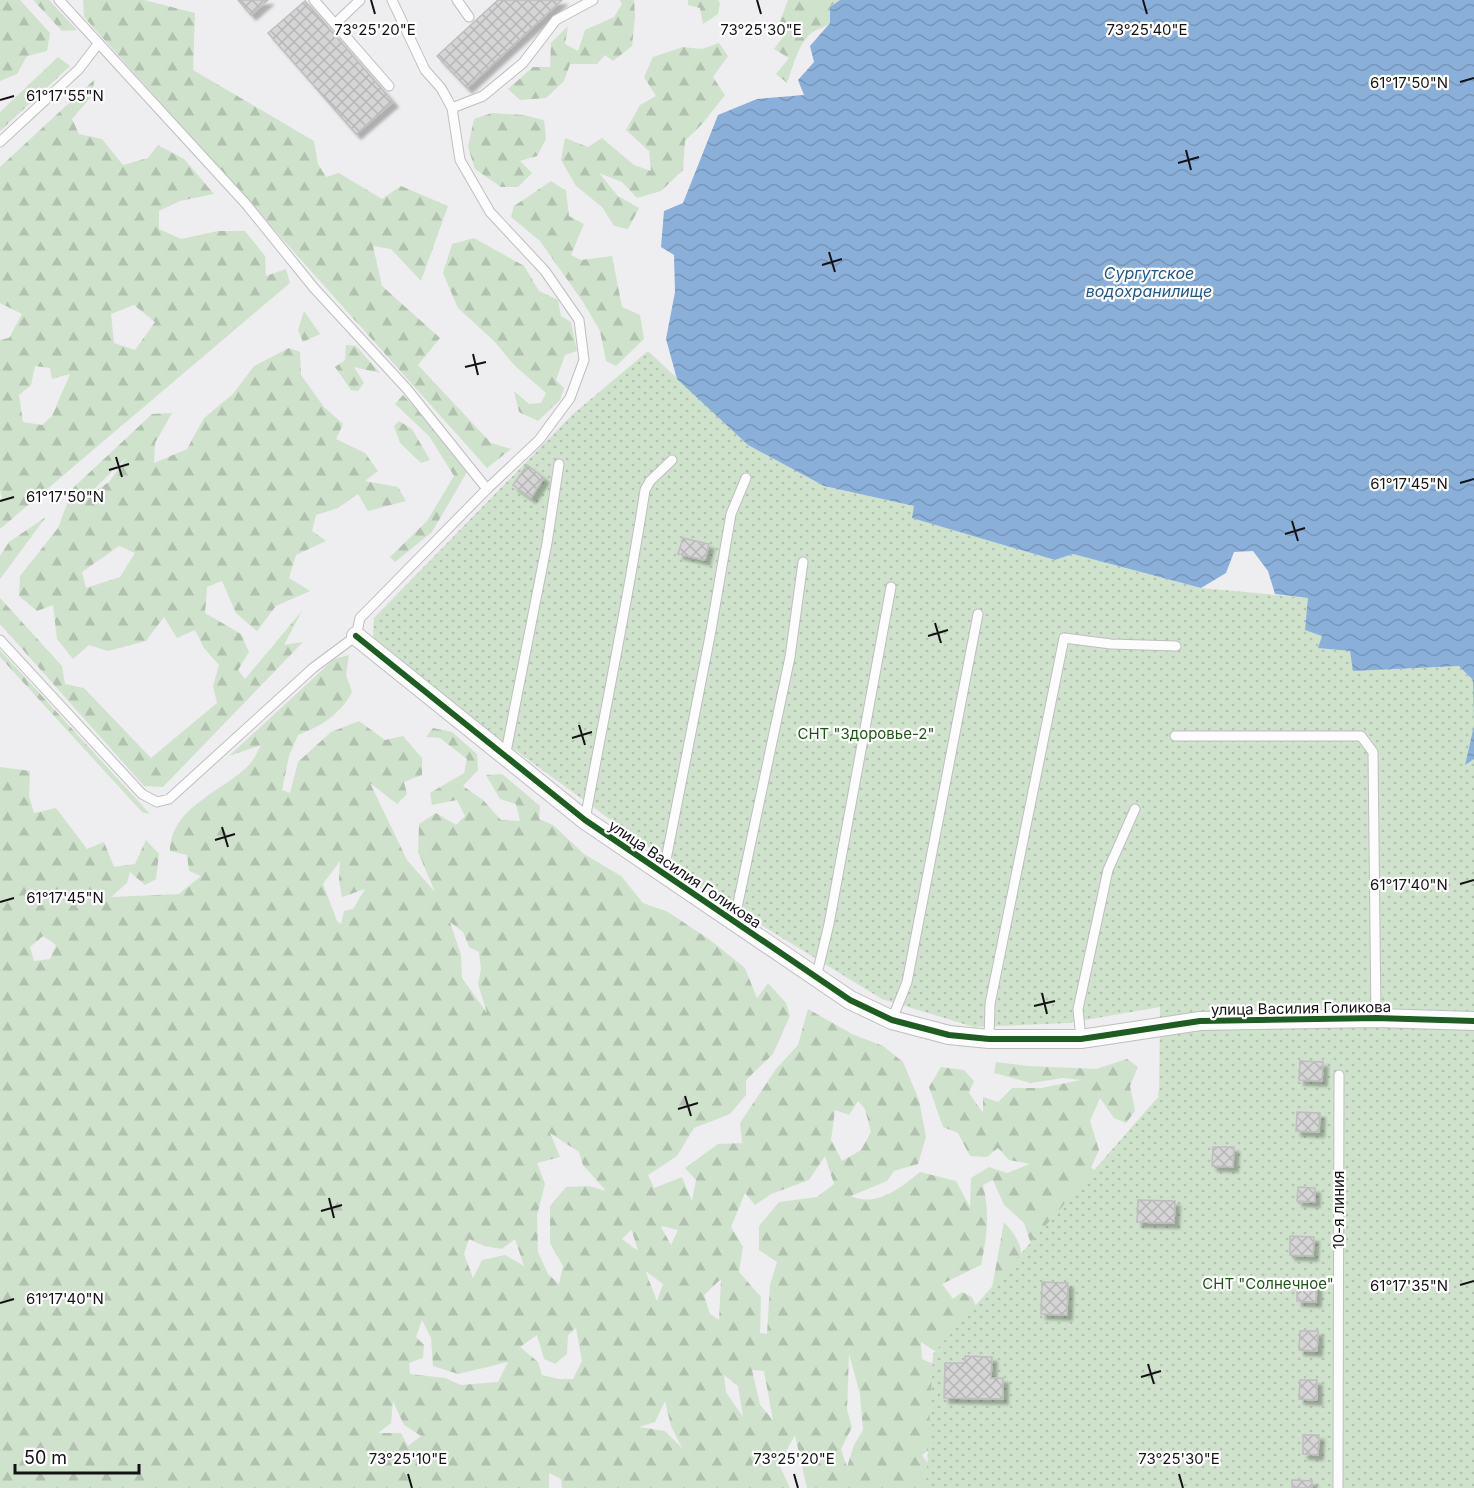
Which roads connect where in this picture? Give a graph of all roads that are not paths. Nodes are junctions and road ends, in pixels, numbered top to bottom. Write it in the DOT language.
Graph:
graph roads {
  1 [pos="59,0"];
  2 [pos="315,0"];
  3 [pos="360,0"];
  4 [pos="392,0"];
  5 [pos="457,0"];
  6 [pos="593,0"];
  7 [pos="469,17"];
  8 [pos="336,23"];
  9 [pos="98,44"];
  10 [pos="389,86"];
  11 [pos="452,108"];
  12 [pos="0,142"];
  13 [pos="672,460"];
  14 [pos="559,464"];
  15 [pos="746,478"];
  16 [pos="488,489"];
  17 [pos="803,562"];
  18 [pos="891,587"];
  19 [pos="978,614"];
  20 [pos="356,636"];
  21 [pos="0,640"];
  22 [pos="1176,646"];
  23 [pos="1175,736"];
  24 [pos="505,757"];
  25 [pos="1135,809"];
  26 [pos="585,820"];
  27 [pos="663,875"];
  28 [pos="734,922"];
  29 [pos="816,978"];
  30 [pos="1376,1018"];
  31 [pos="892,1020"];
  32 [pos="1474,1021"];
  33 [pos="989,1039"];
  34 [pos="1081,1039"];
  35 [pos="1339,1076"];
  36 [pos="1338,1488"];
  1 -- 9 [label="lane"];
  2 -- 8 [label="lane"];
  3 -- 8 [label="lane"];
  4 -- 11 [label="lane"];
  5 -- 7 [label="lane"];
  6 -- 11 [label="lane"];
  8 -- 10 [label="lane"];
  9 -- 12 [label="lane"];
  9 -- 16 [label="lane"];
  11 -- 16 [label="lane"];
  13 -- 26 [label="lane"];
  14 -- 24 [label="lane"];
  15 -- 27 [label="lane"];
  16 -- 20 [label="lane"];
  17 -- 28 [label="lane"];
  18 -- 29 [label="lane"];
  19 -- 31 [label="lane"];
  20 -- 21 [label="lane"];
  20 -- 24 [label="street, улица Василия Голикова"];
  22 -- 33 [label="lane"];
  23 -- 30 [label="lane"];
  24 -- 26 [label="street, улица Василия Голикова"];
  25 -- 34 [label="lane"];
  26 -- 27 [label="street, улица Василия Голикова"];
  27 -- 28 [label="street, улица Василия Голикова"];
  28 -- 29 [label="street, улица Василия Голикова"];
  29 -- 31 [label="street, улица Василия Голикова"];
  30 -- 32 [label="street, улица Василия Голикова"];
  30 -- 34 [label="street, улица Василия Голикова"];
  31 -- 33 [label="street, улица Василия Голикова"];
  33 -- 34 [label="street, улица Василия Голикова"];
  35 -- 36 [label="lane, 10-я линия"];
}
